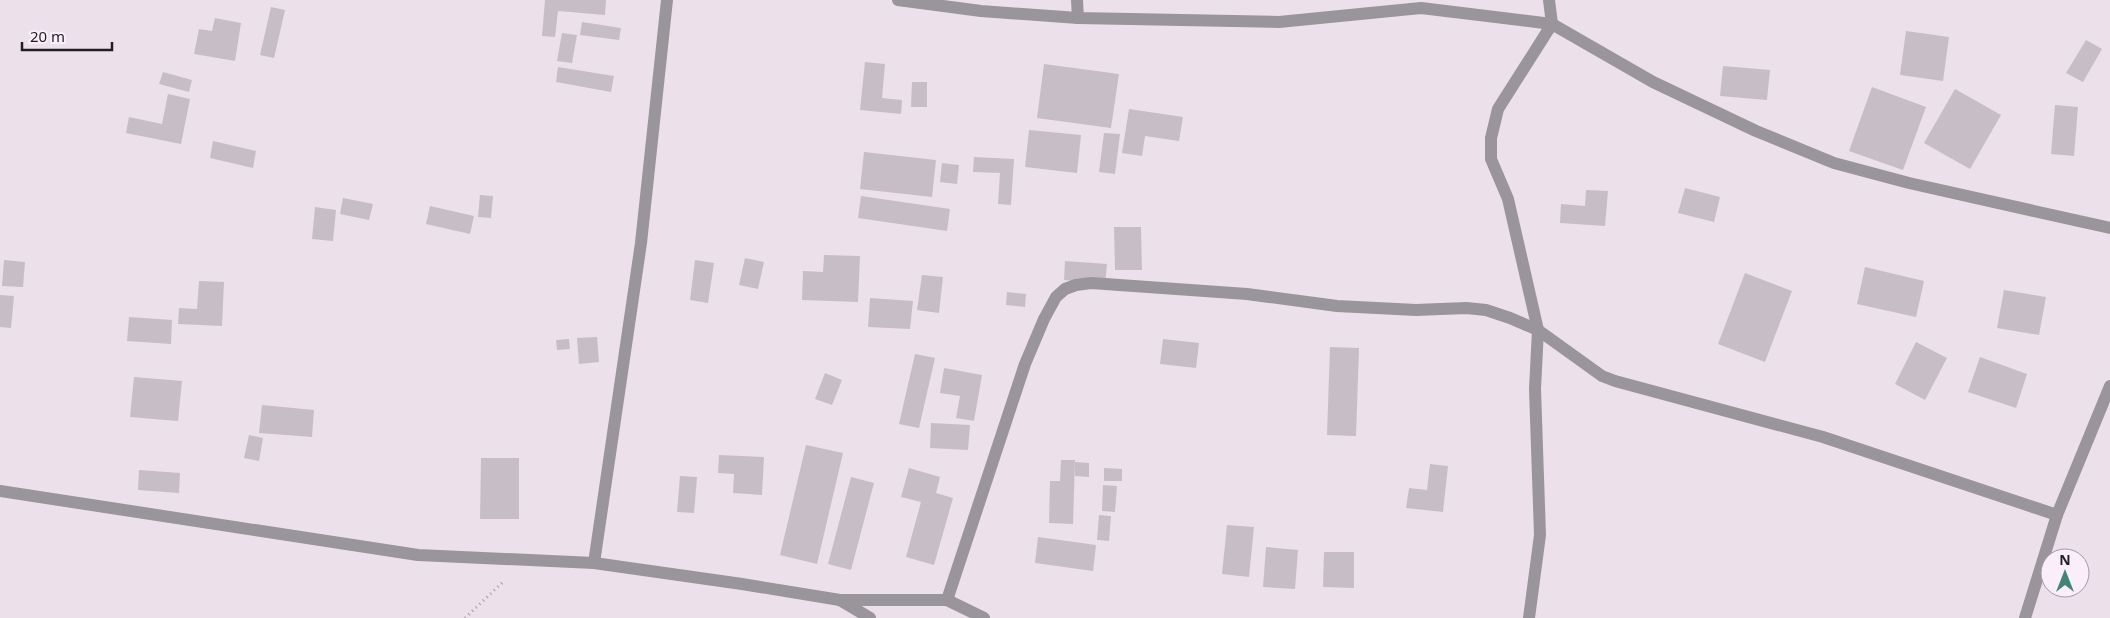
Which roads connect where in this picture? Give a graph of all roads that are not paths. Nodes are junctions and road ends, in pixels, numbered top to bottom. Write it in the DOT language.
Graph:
graph roads {
  1 [pos="667,0"];
  2 [pos="898,0"];
  3 [pos="1078,0"];
  4 [pos="1549,0"];
  5 [pos="1078,18"];
  6 [pos="1552,24"];
  7 [pos="2110,228"];
  8 [pos="1538,330"];
  9 [pos="2110,386"];
  10 [pos="0,491"];
  11 [pos="2057,514"];
  12 [pos="594,563"];
  13 [pos="840,600"];
  14 [pos="947,600"];
  15 [pos="870,618"];
  16 [pos="984,618"];
  17 [pos="1529,618"];
  18 [pos="2024,618"];
  1 -- 12 [label="street"];
  2 -- 5 [label="street"];
  3 -- 5 [label="street"];
  4 -- 6 [label="street"];
  5 -- 6 [label="street"];
  6 -- 7 [label="street"];
  6 -- 8 [label="street"];
  8 -- 11 [label="street"];
  8 -- 14 [label="street"];
  8 -- 17 [label="street"];
  9 -- 11 [label="street"];
  10 -- 12 [label="street"];
  11 -- 18 [label="street"];
  12 -- 13 [label="street"];
  13 -- 14 [label="street"];
  13 -- 15 [label="street"];
  14 -- 16 [label="street"];
}
